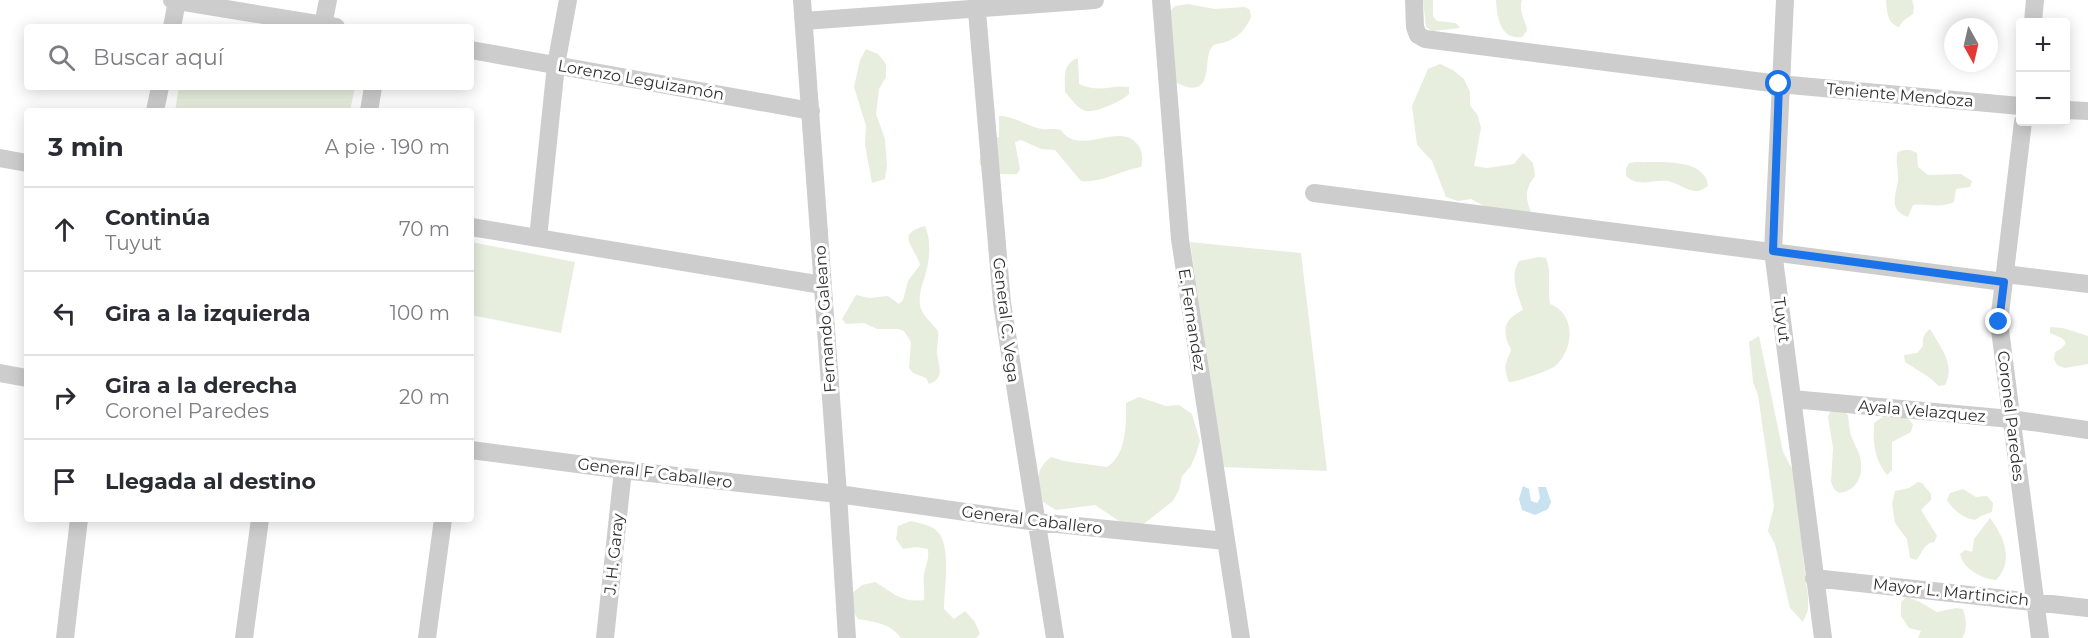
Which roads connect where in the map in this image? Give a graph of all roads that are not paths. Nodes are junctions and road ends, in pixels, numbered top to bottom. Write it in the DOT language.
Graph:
graph roads {
  1 [pos="172,0"];
  2 [pos="327,0"];
  3 [pos="568,0"];
  4 [pos="802,0"];
  5 [pos="1095,0"];
  6 [pos="1161,0"];
  7 [pos="1414,0"];
  8 [pos="1785,0"];
  9 [pos="2035,0"];
  10 [pos="177,1"];
  11 [pos="976,4"];
  12 [pos="2033,18"];
  13 [pos="804,21"];
  14 [pos="173,24"];
  15 [pos="317,24"];
  16 [pos="329,24"];
  17 [pos="474,51"];
  18 [pos="556,65"];
  19 [pos="1779,84"];
  20 [pos="159,90"];
  21 [pos="372,90"];
  22 [pos="2016,106"];
  23 [pos="156,108"];
  24 [pos="370,108"];
  25 [pos="2070,110"];
  26 [pos="811,111"];
  27 [pos="2088,111"];
  28 [pos="2023,126"];
  29 [pos="0,158"];
  30 [pos="24,162"];
  31 [pos="1314,193"];
  32 [pos="474,227"];
  33 [pos="538,238"];
  34 [pos="1773,251"];
  35 [pos="2004,278"];
  36 [pos="2088,284"];
  37 [pos="822,285"];
  38 [pos="0,373"];
  39 [pos="24,377"];
  40 [pos="1792,399"];
  41 [pos="2011,419"];
  42 [pos="2088,430"];
  43 [pos="474,450"];
  44 [pos="623,470"];
  45 [pos="838,494"];
  46 [pos="80,522"];
  47 [pos="260,522"];
  48 [pos="443,522"];
  49 [pos="1037,522"];
  50 [pos="1226,541"];
  51 [pos="1814,578"];
  52 [pos="2035,601"];
  53 [pos="2088,608"];
  54 [pos="65,638"];
  55 [pos="244,638"];
  56 [pos="427,638"];
  57 [pos="604,638"];
  58 [pos="847,638"];
  59 [pos="1055,638"];
  60 [pos="1241,638"];
  61 [pos="1823,638"];
  62 [pos="2040,638"];
  1 -- 10 [label="street"];
  2 -- 16 [label="street"];
  3 -- 18 [label="street"];
  4 -- 13 [label="street, Fernando Galeano"];
  5 -- 11 [label="street"];
  6 -- 50 [label="street, E. Fernandez"];
  7 -- 19 [label="street, Teniente Mendoza"];
  8 -- 19 [label="street, Tuyut"];
  9 -- 12 [label="street"];
  10 -- 14 [label="street"];
  10 -- 15 [label="street"];
  11 -- 13 [label="street"];
  11 -- 49 [label="street, General C. Vega"];
  13 -- 26 [label="street, Fernando Galeano"];
  17 -- 18 [label="street, Lorenzo Leguizamón"];
  18 -- 26 [label="street, Lorenzo Leguizamón"];
  18 -- 33 [label="street"];
  19 -- 22 [label="street, Teniente Mendoza"];
  19 -- 34 [label="street, Tuyut"];
  20 -- 23 [label="street"];
  21 -- 24 [label="street"];
  25 -- 27 [label="street"];
  26 -- 37 [label="street, Fernando Galeano"];
  28 -- 35 [label="street, Coronel Paredes"];
  29 -- 30 [label="street"];
  31 -- 34 [label="street"];
  32 -- 33 [label="street"];
  33 -- 37 [label="street"];
  34 -- 35 [label="street"];
  34 -- 40 [label="street, Tuyut"];
  35 -- 36 [label="street"];
  35 -- 41 [label="street, Coronel Paredes"];
  37 -- 45 [label="street, Fernando Galeano"];
  38 -- 39 [label="street"];
  40 -- 41 [label="street, Ayala Velazquez"];
  40 -- 51 [label="street, Tuyut"];
  41 -- 42 [label="street, Ayala Velazquez"];
  41 -- 52 [label="street, Coronel Paredes"];
  43 -- 44 [label="street, General F Caballero"];
  44 -- 45 [label="street, General F Caballero"];
  44 -- 57 [label="street, J. H. Garay"];
  45 -- 49 [label="street, General Caballero"];
  45 -- 58 [label="street, Fernando Galeano"];
  46 -- 54 [label="street"];
  47 -- 55 [label="street"];
  48 -- 56 [label="street"];
  49 -- 50 [label="street, General Caballero"];
  49 -- 59 [label="street, General C. Vega"];
  50 -- 60 [label="street, E. Fernandez"];
  51 -- 52 [label="street, Mayor L. Martincich"];
  51 -- 61 [label="street, Tuyut"];
  52 -- 53 [label="street, Mayor L. Martincich"];
  52 -- 62 [label="street, Coronel Paredes"];
}
